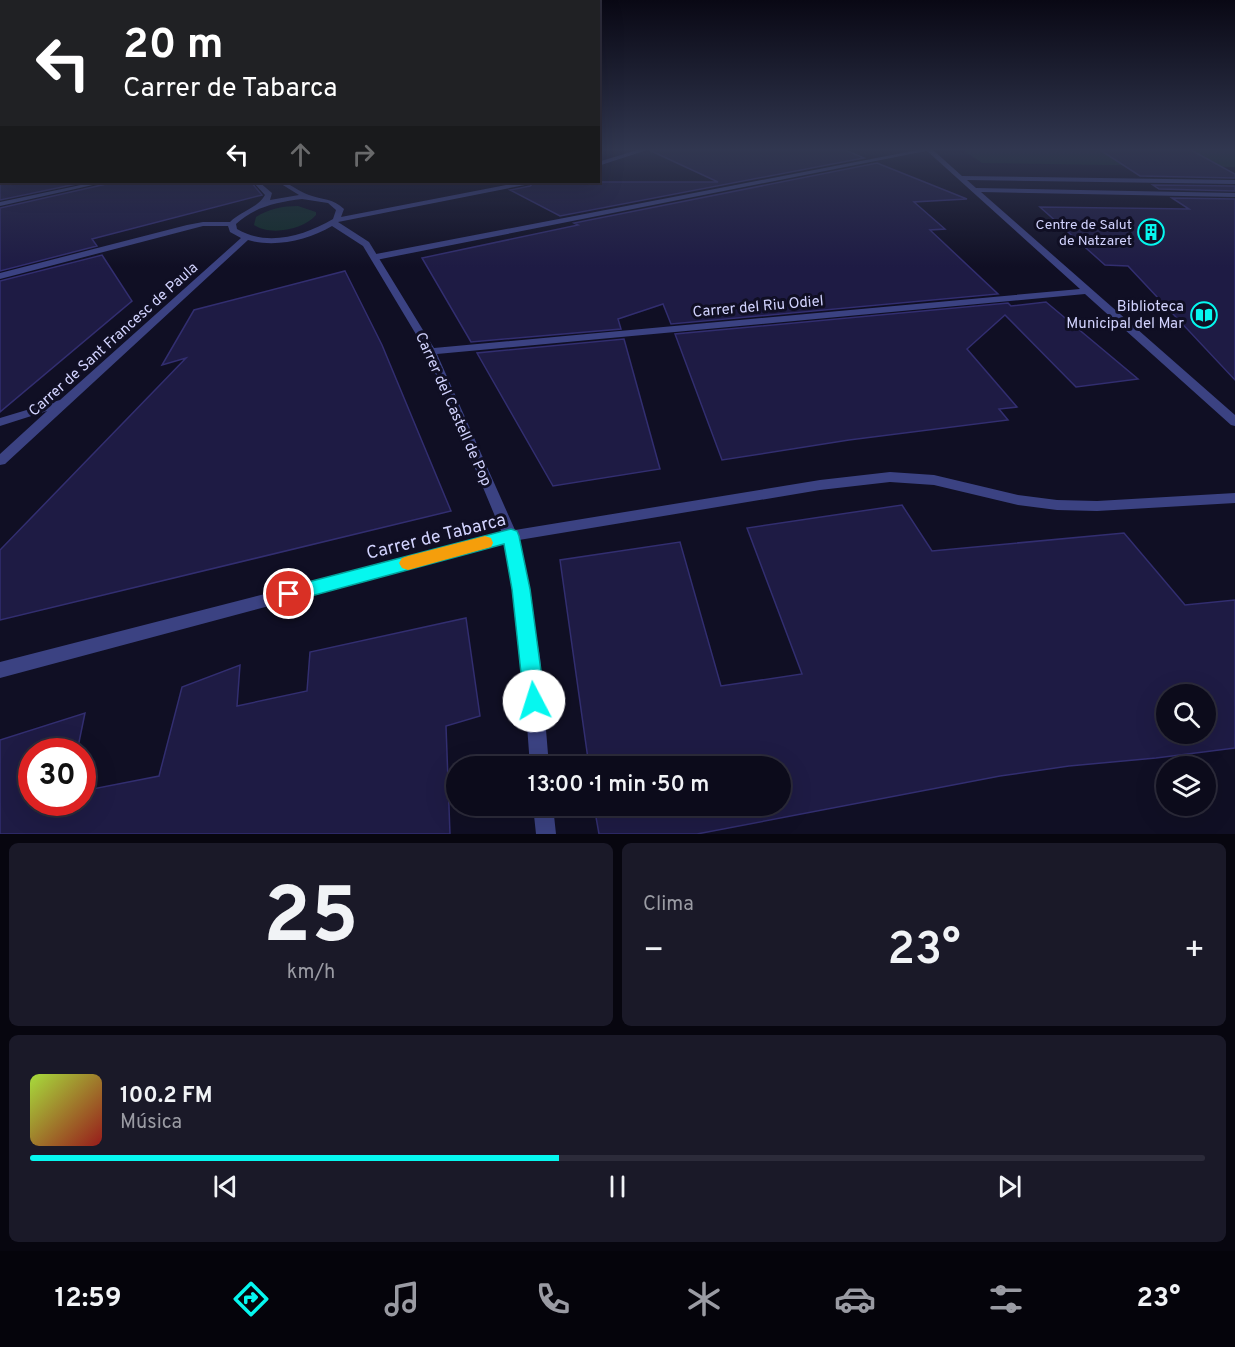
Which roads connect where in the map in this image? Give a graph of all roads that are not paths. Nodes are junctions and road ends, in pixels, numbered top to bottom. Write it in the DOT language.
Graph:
graph roads {
  1 [pos="70,189"];
  2 [pos="263,189"];
  3 [pos="292,189"];
  4 [pos="496,189"];
  5 [pos="725,189"];
  6 [pos="975,190"];
  7 [pos="1235,195"];
  8 [pos="309,198"];
  9 [pos="0,204"];
  10 [pos="264,204"];
  11 [pos="335,222"];
  12 [pos="232,224"];
  13 [pos="246,238"];
  14 [pos="376,256"];
  15 [pos="0,276"];
  16 [pos="1087,291"];
  17 [pos="431,351"];
  18 [pos="66,402"];
  19 [pos="0,422"];
  20 [pos="1235,422"];
  21 [pos="0,462"];
  22 [pos="1235,498"];
  23 [pos="511,536"];
  24 [pos="0,670"];
  25 [pos="539,756"];
  26 [pos="544,816"];
  27 [pos="546,834"];
  1 -- 9 [label="street"];
  2 -- 10 [label="street"];
  3 -- 8 [label="street"];
  4 -- 11 [label="street"];
  5 -- 14 [label="street"];
  6 -- 7 [label="street"];
  6 -- 16 [label="street"];
  8 -- 10 [label="street"];
  8 -- 11 [label="street"];
  10 -- 12 [label="street"];
  11 -- 13 [label="street"];
  11 -- 14 [label="street, Carrer del Castell de Pop"];
  12 -- 13 [label="street"];
  12 -- 15 [label="street"];
  13 -- 18 [label="street, Carrer de Sant Francesc de Paula"];
  14 -- 17 [label="street, Carrer del Castell de Pop"];
  16 -- 17 [label="street, Carrer del Riu Odiel"];
  16 -- 20 [label="street"];
  17 -- 23 [label="street, Carrer del Castell de Pop"];
  18 -- 19 [label="street"];
  18 -- 21 [label="street, Carrer de Sant Francesc de Paula"];
  22 -- 23 [label="street, Carrer de Tabarca"];
  23 -- 24 [label="street, Carrer de Tabarca"];
  23 -- 25 [label="street, Carrer del Castell de Pop"];
  26 -- 27 [label="street"];
}
